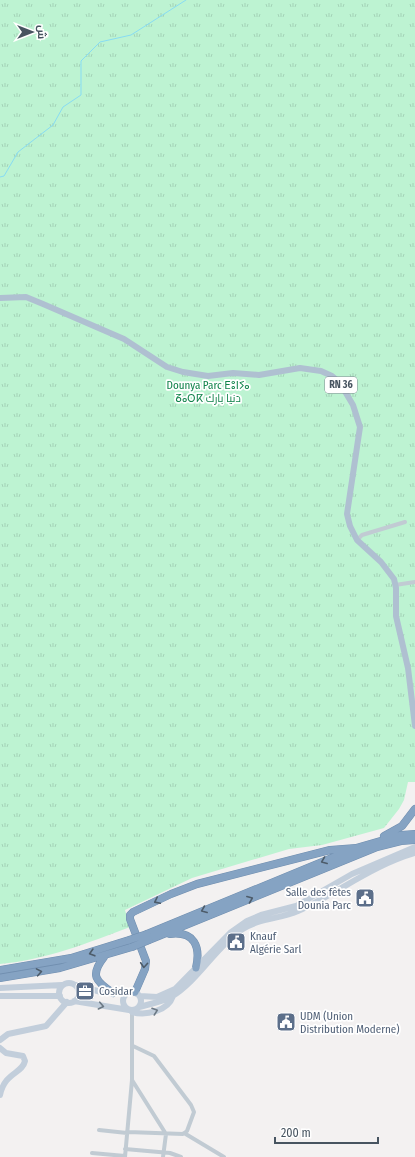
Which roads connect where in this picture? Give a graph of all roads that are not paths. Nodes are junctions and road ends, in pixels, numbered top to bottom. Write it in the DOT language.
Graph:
graph roads {
  1 [pos="0,298"];
  2 [pos="405,522"];
  3 [pos="357,540"];
  4 [pos="415,582"];
  5 [pos="396,585"];
  6 [pos="415,726"];
  7 [pos="415,809"];
  8 [pos="415,834"];
  9 [pos="401,838"];
  10 [pos="415,840"];
  11 [pos="375,842"];
  12 [pos="415,846"];
  13 [pos="356,848"];
  14 [pos="415,853"];
  15 [pos="161,935"];
  16 [pos="148,937"];
  17 [pos="131,944"];
  18 [pos="104,956"];
  19 [pos="196,968"];
  20 [pos="0,970"];
  21 [pos="0,978"];
  22 [pos="75,984"];
  23 [pos="62,985"];
  24 [pos="0,988"];
  25 [pos="113,993"];
  26 [pos="134,994"];
  27 [pos="0,996"];
  28 [pos="172,996"];
  29 [pos="66,1000"];
  30 [pos="139,1007"];
  31 [pos="131,1011"];
  32 [pos="0,1040"];
  33 [pos="133,1046"];
  34 [pos="0,1048"];
  35 [pos="132,1080"];
  36 [pos="0,1095"];
  37 [pos="99,1130"];
  38 [pos="127,1133"];
  39 [pos="184,1133"];
  40 [pos="166,1134"];
  41 [pos="125,1149"];
  42 [pos="92,1152"];
  43 [pos="163,1154"];
  44 [pos="125,1156"];
  45 [pos="181,1157"];
  46 [pos="224,1157"];
  1 -- 3 [label="main road, RN 36"];
  2 -- 3 [label="street"];
  3 -- 5 [label="main road, RN 36"];
  4 -- 5 [label="street"];
  5 -- 6 [label="main road"];
  7 -- 11 [label="highway"];
  8 -- 9 [label="highway"];
  9 -- 10 [label="highway"];
  9 -- 11 [label="highway"];
  15 -- 9 [label="highway, one-way"];
  11 -- 13 [label="highway"];
  12 -- 19 [label="main road"];
  13 -- 16 [label="highway, one-way"];
  13 -- 26 [label="highway, one-way"];
  14 -- 28 [label="main road"];
  15 -- 16 [label="highway"];
  15 -- 19 [label="highway"];
  16 -- 17 [label="highway, bridge"];
  17 -- 18 [label="highway"];
  17 -- 20 [label="highway, one-way"];
  21 -- 18 [label="highway, one-way"];
  18 -- 25 [label="highway"];
  19 -- 26 [label="main road"];
  22 -- 23 [label="main road"];
  22 -- 25 [label="main road"];
  22 -- 29 [label="main road"];
  23 -- 24 [label="main road"];
  23 -- 29 [label="main road"];
  25 -- 26 [label="main road"];
  26 -- 30 [label="main road"];
  26 -- 31 [label="main road"];
  27 -- 29 [label="main road"];
  28 -- 30 [label="main road"];
  31 -- 28 [label="main road, one-way"];
  29 -- 31 [label="main road, one-way"];
  29 -- 32 [label="main road"];
  30 -- 31 [label="main road"];
  31 -- 33 [label="street"];
  33 -- 35 [label="street"];
  33 -- 39 [label="street"];
  34 -- 36 [label="main road"];
  35 -- 38 [label="street"];
  35 -- 40 [label="street"];
  37 -- 38 [label="street"];
  38 -- 40 [label="street"];
  38 -- 41 [label="street"];
  39 -- 40 [label="street"];
  39 -- 46 [label="street"];
  40 -- 43 [label="street"];
  41 -- 43 [label="street"];
  41 -- 44 [label="street"];
  42 -- 44 [label="street"];
  43 -- 45 [label="street"];
}
